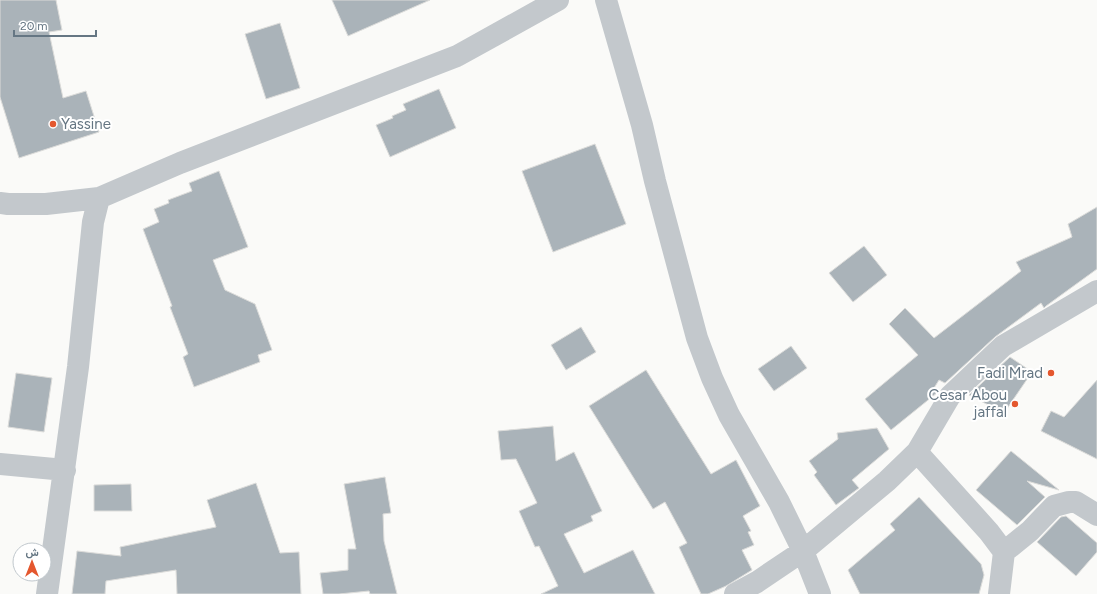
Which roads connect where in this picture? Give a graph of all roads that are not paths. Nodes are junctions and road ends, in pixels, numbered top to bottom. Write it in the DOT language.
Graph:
graph roads {
  1 [pos="558,0"];
  2 [pos="606,0"];
  3 [pos="100,198"];
  4 [pos="0,203"];
  5 [pos="1097,291"];
  6 [pos="918,452"];
  7 [pos="0,464"];
  8 [pos="65,470"];
  9 [pos="1097,515"];
  10 [pos="803,551"];
  11 [pos="1004,552"];
  12 [pos="47,594"];
  13 [pos="735,594"];
  14 [pos="820,594"];
  15 [pos="999,594"];
  1 -- 3 [label="street"];
  2 -- 10 [label="street"];
  3 -- 4 [label="street"];
  3 -- 8 [label="street"];
  5 -- 6 [label="street"];
  6 -- 10 [label="street"];
  6 -- 11 [label="street"];
  7 -- 8 [label="street"];
  8 -- 12 [label="street"];
  9 -- 11 [label="street"];
  10 -- 13 [label="street"];
  10 -- 14 [label="street"];
  11 -- 15 [label="street"];
}
